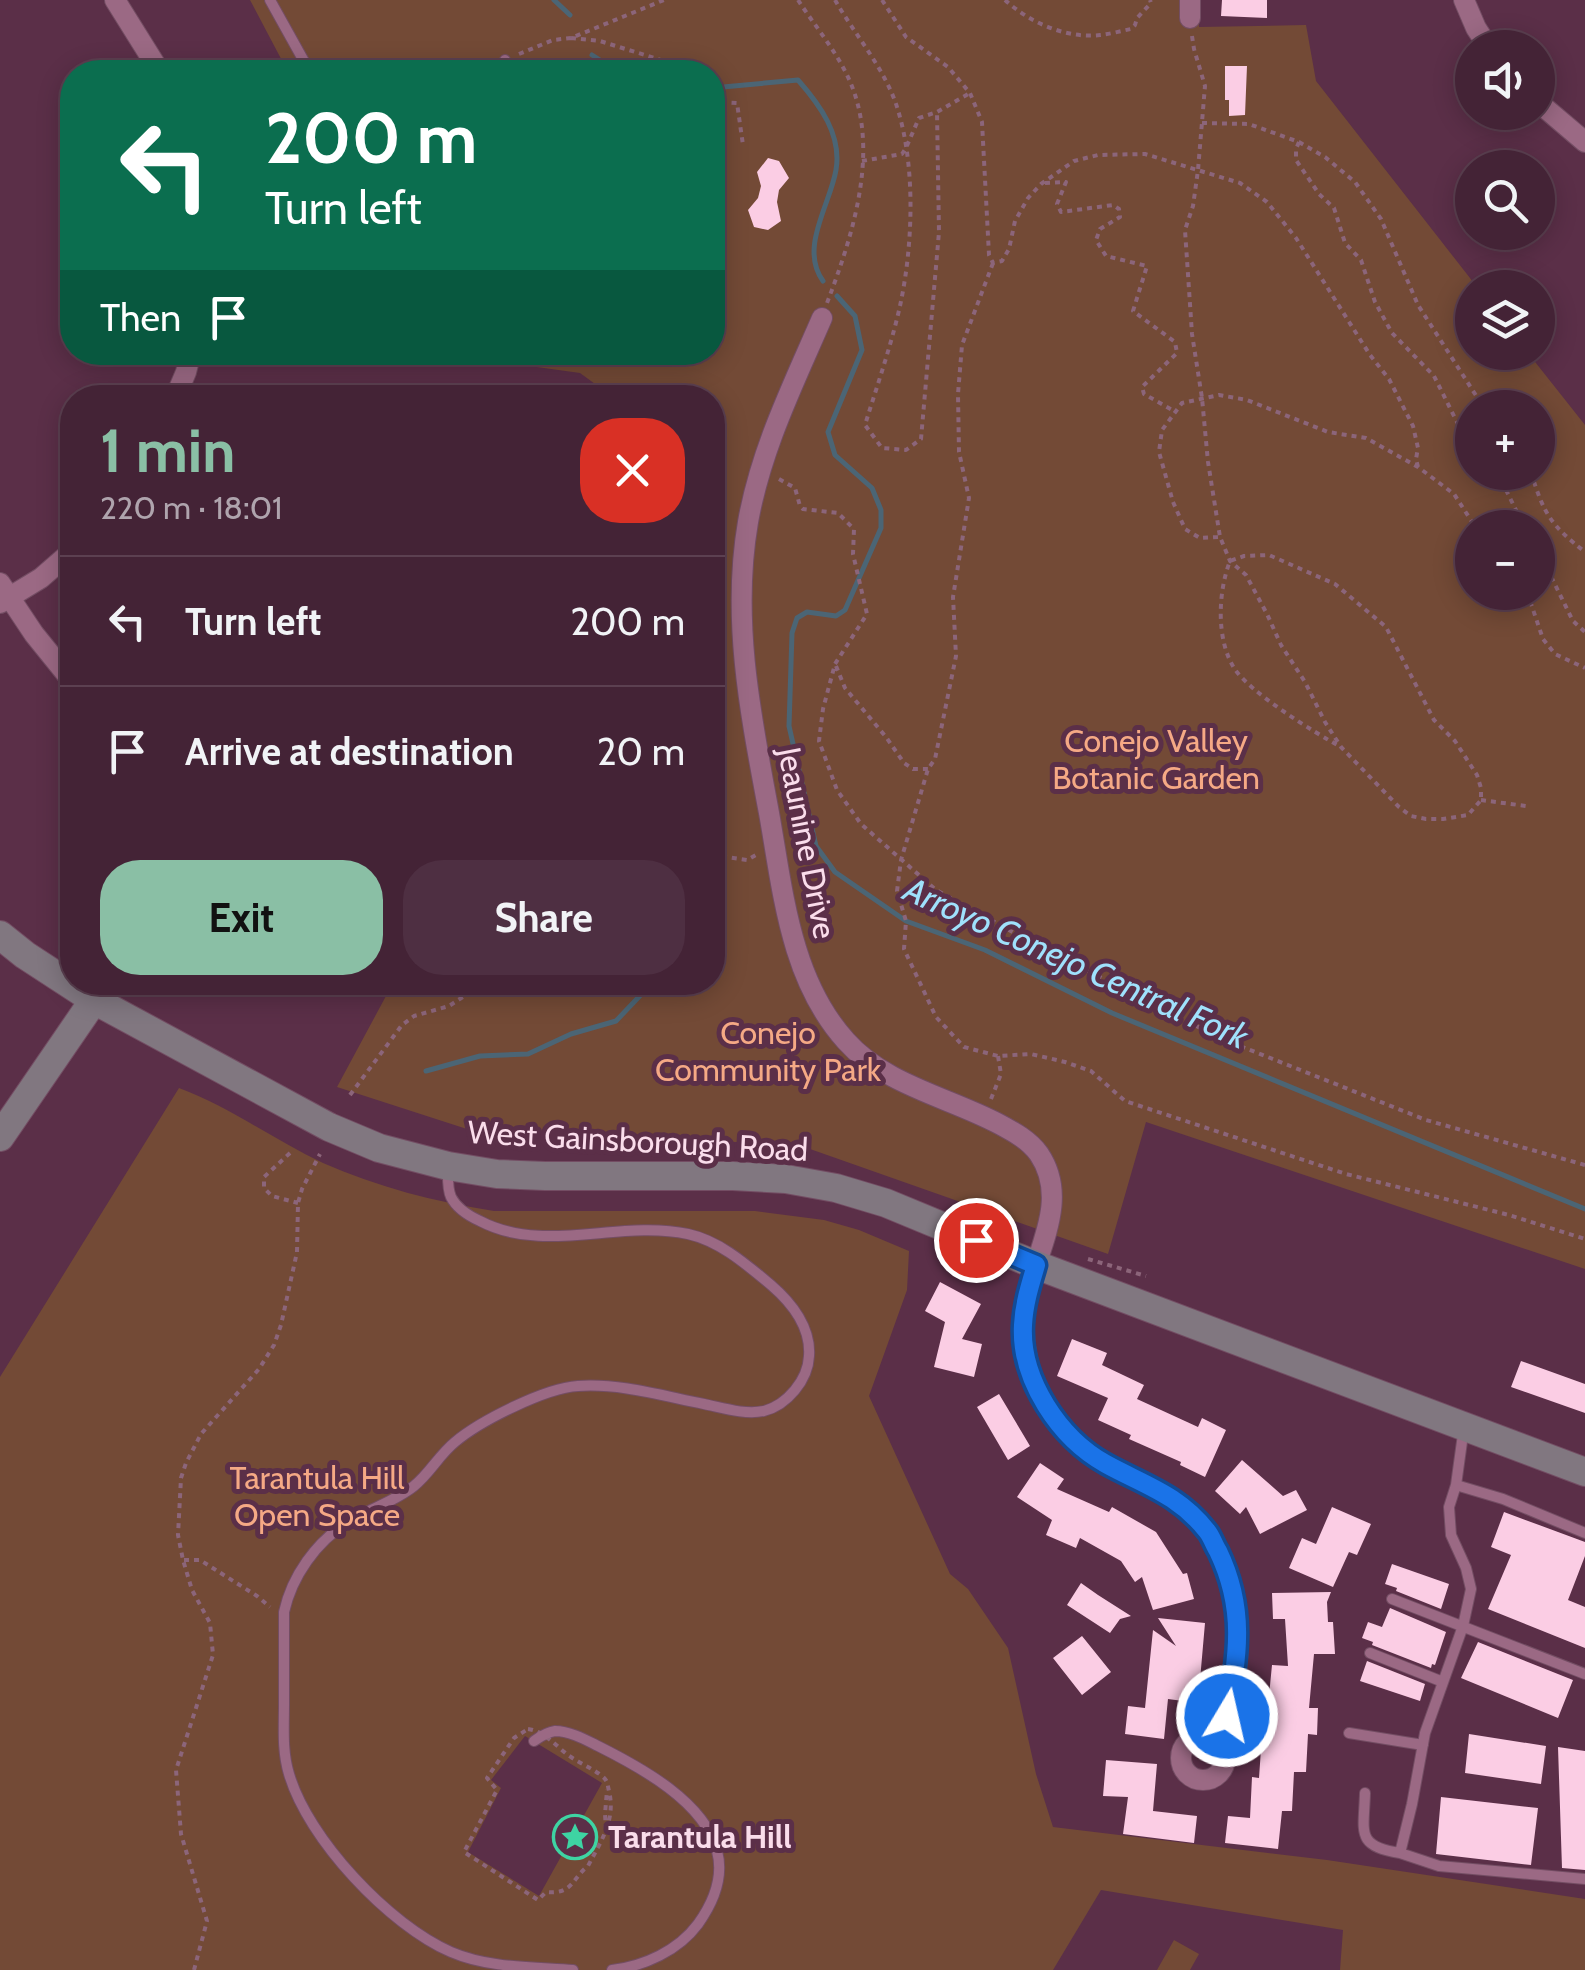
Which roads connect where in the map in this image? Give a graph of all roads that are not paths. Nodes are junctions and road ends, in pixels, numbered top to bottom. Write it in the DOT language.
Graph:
graph roads {
  1 [pos="115,0"];
  2 [pos="270,0"];
  3 [pos="1464,0"];
  4 [pos="1477,30"];
  5 [pos="152,60"];
  6 [pos="303,60"];
  7 [pos="1555,116"];
  8 [pos="1585,142"];
  9 [pos="822,318"];
  10 [pos="60,561"];
  11 [pos="3,594"];
  12 [pos="60,666"];
  13 [pos="0,935"];
  14 [pos="60,978"];
  15 [pos="82,995"];
  16 [pos="87,995"];
  17 [pos="0,1137"];
  18 [pos="448,1166"];
  19 [pos="1036,1265"];
  20 [pos="1464,1427"];
  21 [pos="1585,1472"];
  22 [pos="1456,1485"];
  23 [pos="1585,1533"];
  24 [pos="1392,1599"];
  25 [pos="1463,1626"];
  26 [pos="1370,1653"];
  27 [pos="1585,1674"];
  28 [pos="1442,1682"];
  29 [pos="1348,1733"];
  30 [pos="539,1738"];
  31 [pos="1217,1740"];
  32 [pos="1423,1745"];
  33 [pos="1365,1793"];
  34 [pos="1400,1852"];
  35 [pos="1585,1879"];
  36 [pos="573,1970"];
  37 [pos="612,1970"];
  1 -- 5 [label="street"];
  2 -- 6 [label="lane"];
  3 -- 4 [label="street"];
  7 -- 8 [label="street"];
  9 -- 19 [label="street, Jeaunine Drive"];
  10 -- 11 [label="street"];
  11 -- 12 [label="street"];
  13 -- 14 [label="street, West Gainsborough Road"];
  15 -- 17 [label="street"];
  16 -- 18 [label="street, West Gainsborough Road"];
  18 -- 19 [label="street, West Gainsborough Road"];
  18 -- 36 [label="lane"];
  19 -- 20 [label="street, West Gainsborough Road"];
  19 -- 31 [label="street, Jeaunine Drive"];
  20 -- 21 [label="street, West Gainsborough Road"];
  20 -- 22 [label="lane"];
  22 -- 23 [label="lane"];
  22 -- 25 [label="lane"];
  24 -- 25 [label="lane"];
  25 -- 27 [label="lane"];
  25 -- 28 [label="lane"];
  26 -- 28 [label="lane"];
  28 -- 32 [label="lane"];
  29 -- 32 [label="lane"];
  30 -- 37 [label="lane"];
  32 -- 34 [label="lane"];
  33 -- 34 [label="lane"];
  34 -- 35 [label="lane"];
}
